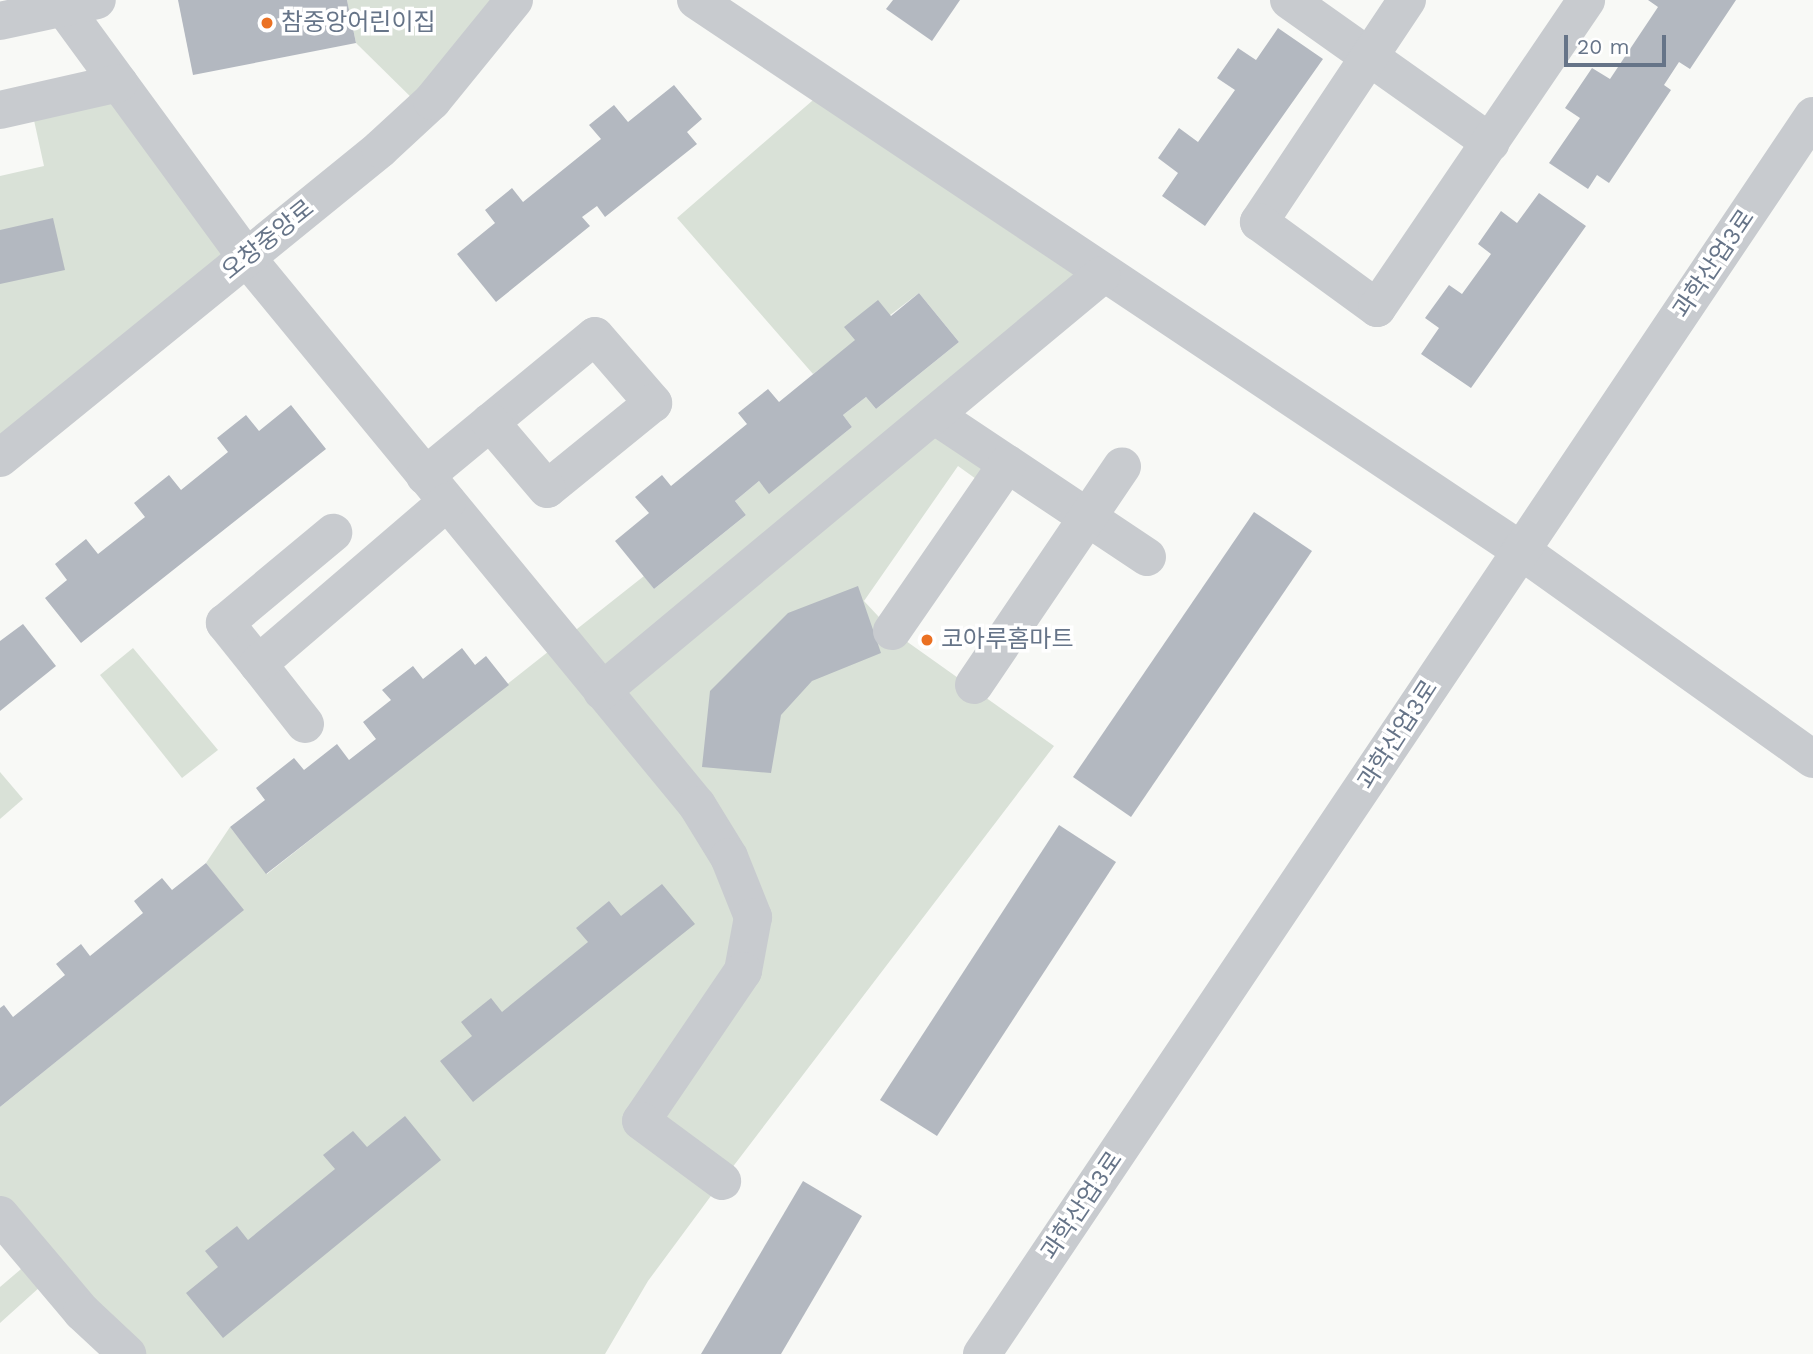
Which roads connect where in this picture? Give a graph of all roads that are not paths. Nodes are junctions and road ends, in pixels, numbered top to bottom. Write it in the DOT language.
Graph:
graph roads {
  1 [pos="514,0"];
  2 [pos="696,0"];
  3 [pos="1289,0"];
  4 [pos="1407,0"];
  5 [pos="1586,0"];
  6 [pos="80,4"];
  7 [pos="0,21"];
  8 [pos="1368,56"];
  9 [pos="119,83"];
  10 [pos="0,110"];
  11 [pos="1813,116"];
  12 [pos="1491,142"];
  13 [pos="246,257"];
  14 [pos="1102,275"];
  15 [pos="934,415"];
  16 [pos="490,422"];
  17 [pos="0,458"];
  18 [pos="1007,464"];
  19 [pos="1122,466"];
  20 [pos="436,489"];
  21 [pos="1089,519"];
  22 [pos="334,533"];
  23 [pos="1520,550"];
  24 [pos="1147,557"];
  25 [pos="892,631"];
  26 [pos="258,664"];
  27 [pos="974,685"];
  28 [pos="602,691"];
  29 [pos="305,724"];
  30 [pos="1813,759"];
  31 [pos="722,1181"];
  32 [pos="0,1215"];
  33 [pos="127,1354"];
  34 [pos="982,1354"];
  1 -- 13 [label="street, 오창중앙로"];
  2 -- 14 [label="street"];
  3 -- 8 [label="street"];
  4 -- 8 [label="street"];
  5 -- 12 [label="street"];
  6 -- 7 [label="street"];
  6 -- 9 [label="street"];
  8 -- 12 [label="street"];
  8 -- 12 [label="street"];
  9 -- 10 [label="street"];
  9 -- 13 [label="street"];
  11 -- 23 [label="street, 과학산업3로"];
  13 -- 17 [label="street, 오창중앙로"];
  13 -- 20 [label="street"];
  14 -- 15 [label="street"];
  14 -- 23 [label="street"];
  15 -- 18 [label="street"];
  15 -- 28 [label="street"];
  16 -- 20 [label="street"];
  18 -- 21 [label="street"];
  18 -- 25 [label="street"];
  19 -- 21 [label="street"];
  20 -- 26 [label="street"];
  20 -- 28 [label="street"];
  21 -- 24 [label="street"];
  21 -- 27 [label="street"];
  22 -- 26 [label="street"];
  23 -- 30 [label="street"];
  23 -- 34 [label="street, 과학산업3로"];
  26 -- 29 [label="street"];
  28 -- 31 [label="street"];
  32 -- 33 [label="street"];
}
